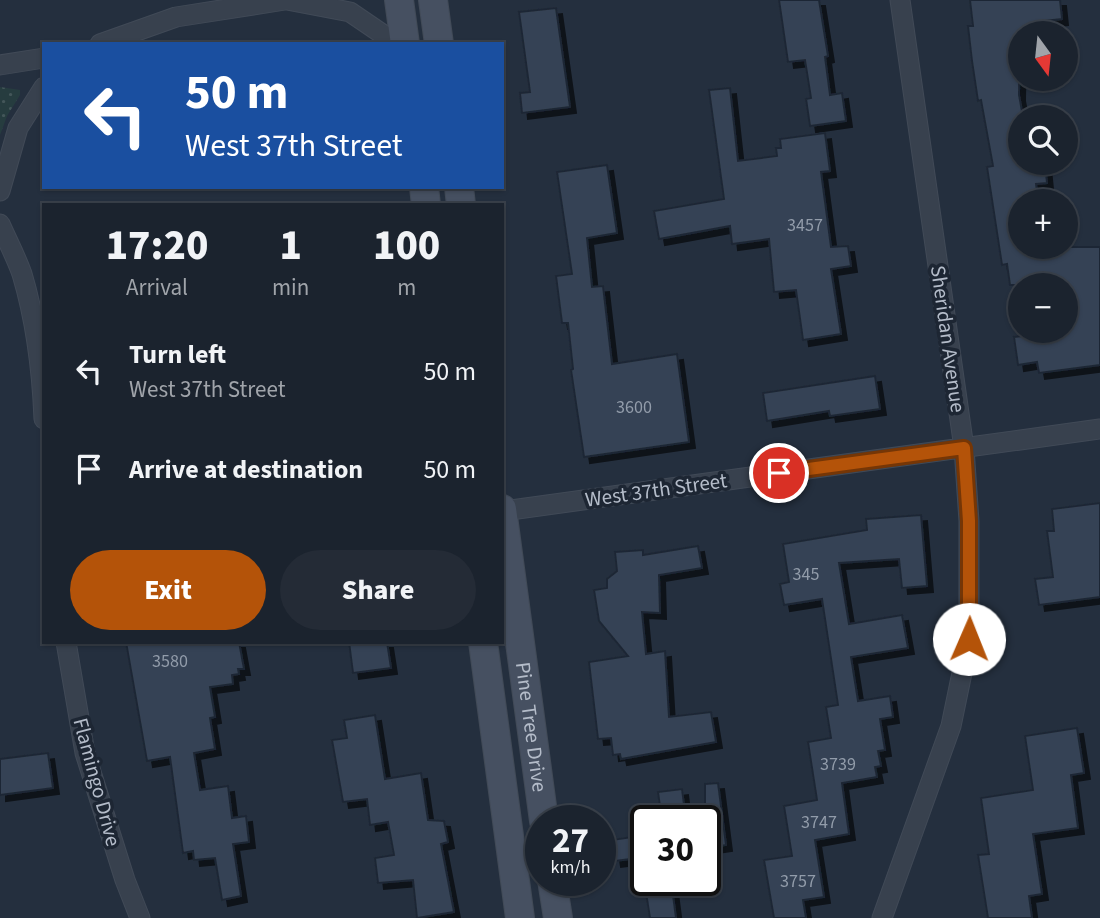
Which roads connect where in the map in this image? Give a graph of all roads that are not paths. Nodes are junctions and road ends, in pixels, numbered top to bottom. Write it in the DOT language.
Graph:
graph roads {
  1 [pos="286,0"];
  2 [pos="399,0"];
  3 [pos="433,0"];
  4 [pos="900,0"];
  5 [pos="106,42"];
  6 [pos="394,42"];
  7 [pos="405,42"];
  8 [pos="439,42"];
  9 [pos="42,58"];
  10 [pos="0,65"];
  11 [pos="42,90"];
  12 [pos="0,191"];
  13 [pos="0,223"];
  14 [pos="42,369"];
  15 [pos="1100,429"];
  16 [pos="964,448"];
  17 [pos="504,510"];
  18 [pos="504,525"];
  19 [pos="66,644"];
  20 [pos="484,644"];
  21 [pos="542,805"];
  22 [pos="555,896"];
  23 [pos="140,918"];
  24 [pos="520,918"];
  25 [pos="558,918"];
  26 [pos="882,918"];
  1 -- 5 [label="street"];
  1 -- 6 [label="street"];
  2 -- 7 [label="main road"];
  3 -- 8 [label="main road"];
  4 -- 16 [label="street, Sheridan Avenue"];
  9 -- 10 [label="street"];
  11 -- 12 [label="street"];
  13 -- 14 [label="street"];
  15 -- 16 [label="street, West 37th Street"];
  16 -- 17 [label="street, West 37th Street"];
  16 -- 26 [label="street, Sheridan Avenue"];
  18 -- 21 [label="main road, Pine Tree Drive"];
  19 -- 23 [label="street, Flamingo Drive"];
  20 -- 24 [label="main road, Pine Tree Drive"];
  22 -- 25 [label="main road"];
}
